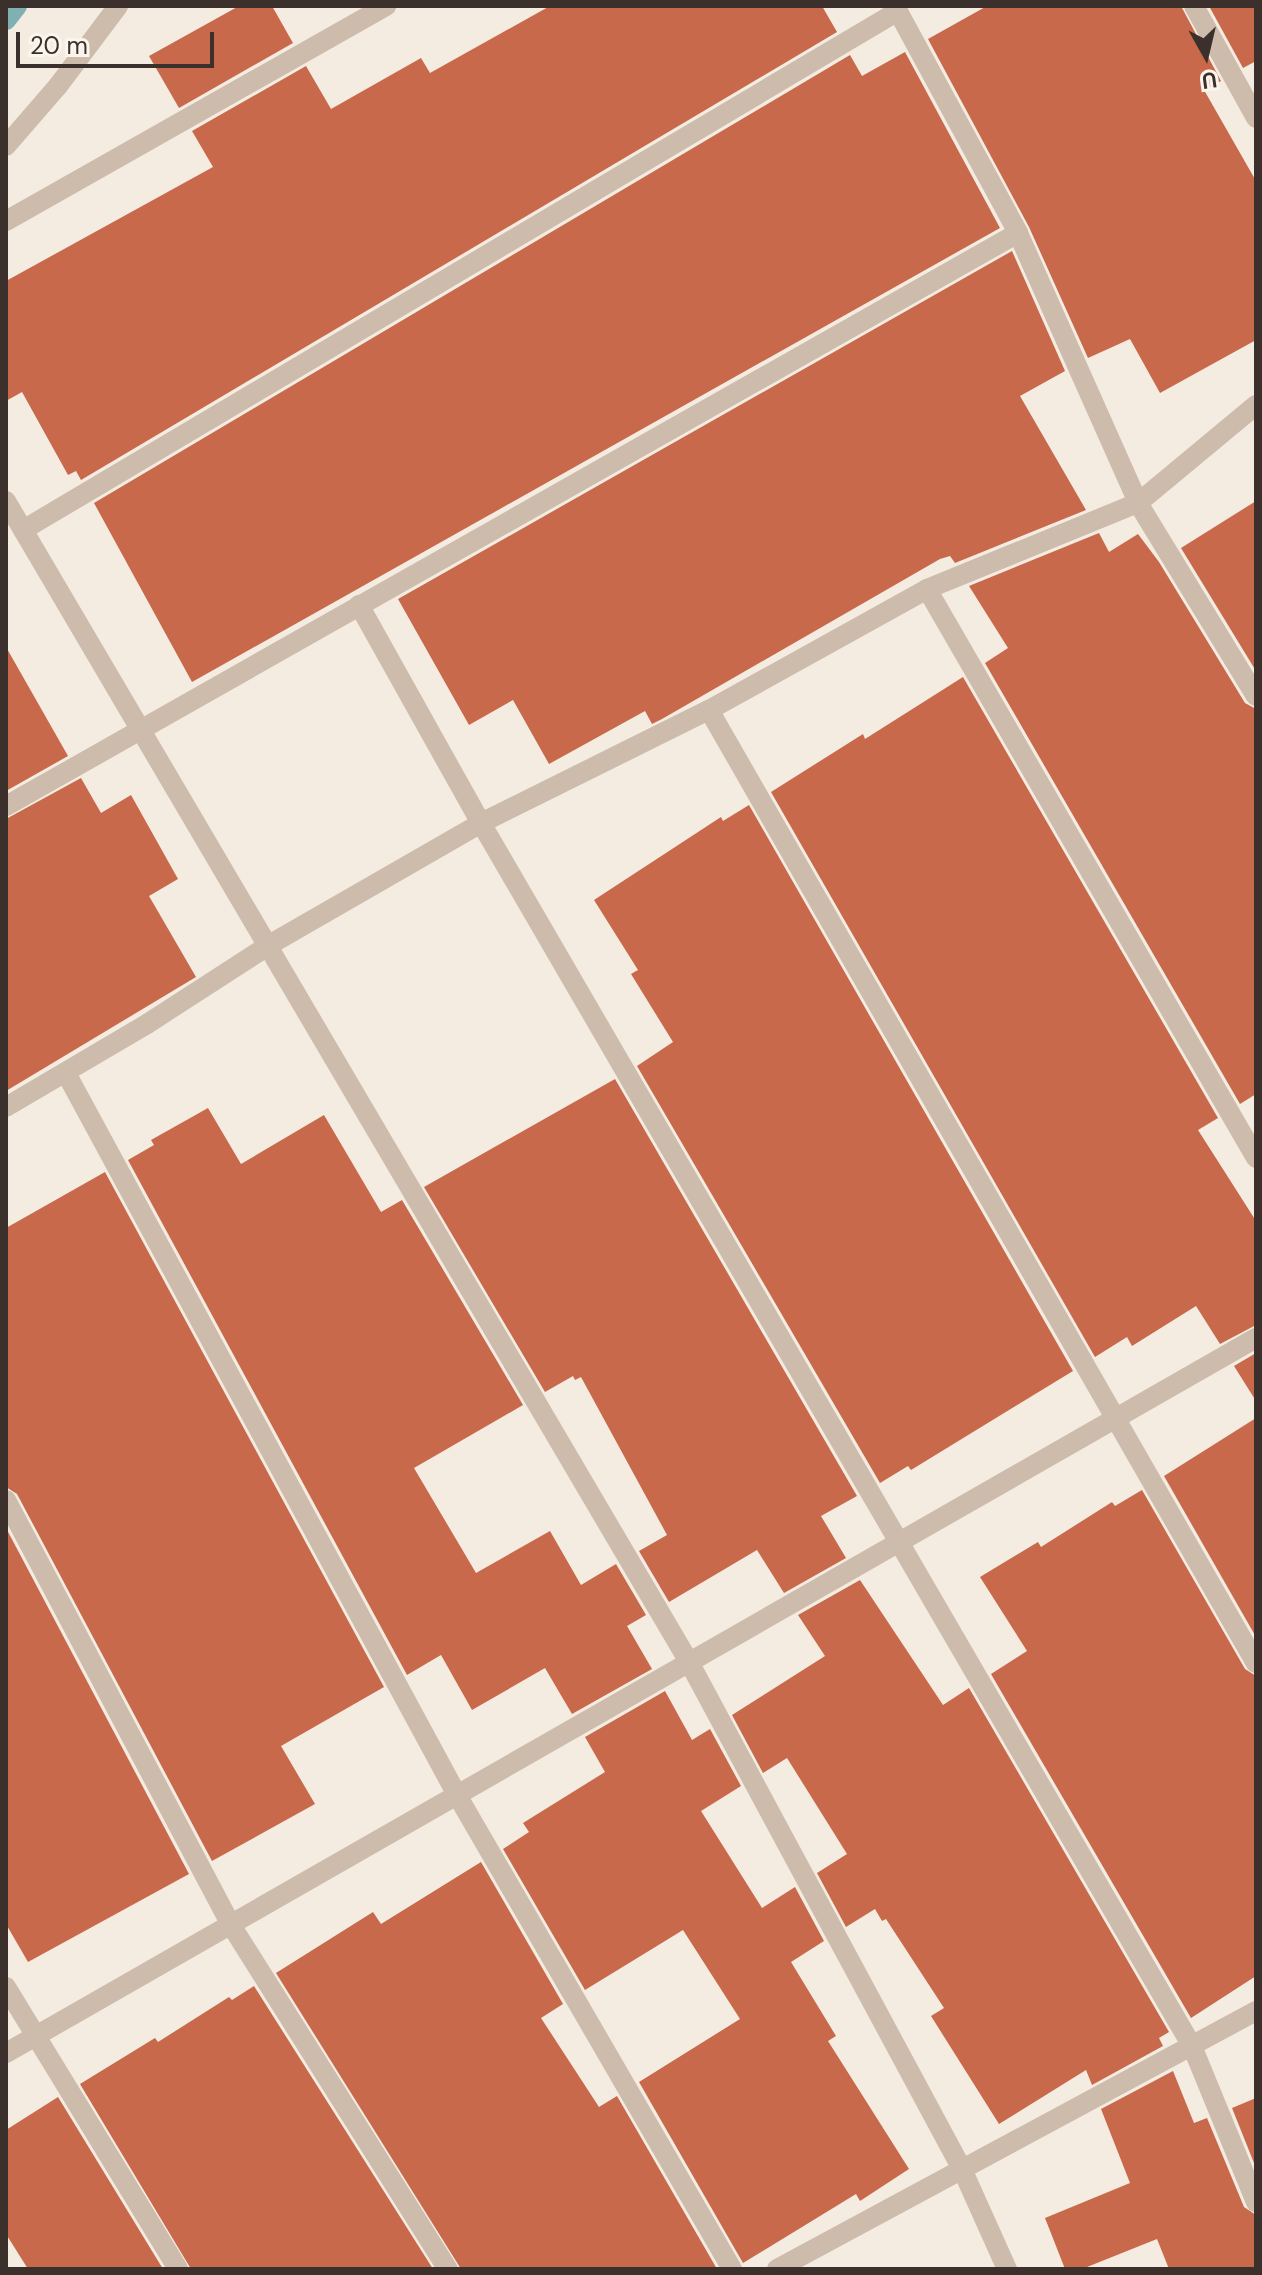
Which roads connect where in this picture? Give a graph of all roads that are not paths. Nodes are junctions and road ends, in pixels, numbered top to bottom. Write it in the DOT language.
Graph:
graph roads {
  1 [pos="118,6"];
  2 [pos="386,6"];
  3 [pos="1194,6"];
  4 [pos="897,8"];
  5 [pos="1256,118"];
  6 [pos="6,146"];
  7 [pos="6,221"];
  8 [pos="1018,233"];
  9 [pos="1256,405"];
  10 [pos="6,501"];
  11 [pos="1138,503"];
  12 [pos="23,530"];
  13 [pos="927,589"];
  14 [pos="359,605"];
  15 [pos="1256,696"];
  16 [pos="709,710"];
  17 [pos="140,727"];
  18 [pos="6,806"];
  19 [pos="481,823"];
  20 [pos="269,945"];
  21 [pos="66,1073"];
  22 [pos="6,1107"];
  23 [pos="1256,1158"];
  24 [pos="1256,1338"];
  25 [pos="1116,1419"];
  26 [pos="6,1500"];
  27 [pos="900,1542"];
  28 [pos="689,1662"];
  29 [pos="1256,1663"];
  30 [pos="457,1795"];
  31 [pos="231,1925"];
  32 [pos="6,1987"];
  33 [pos="1256,2011"];
  34 [pos="35,2037"];
  35 [pos="1192,2046"];
  36 [pos="6,2053"];
  37 [pos="962,2169"];
  38 [pos="1256,2202"];
  39 [pos="178,2269"];
  40 [pos="448,2269"];
  41 [pos="732,2269"];
  42 [pos="777,2269"];
  43 [pos="1007,2269"];
  1 -- 6 [label="street"];
  2 -- 7 [label="street"];
  3 -- 5 [label="street"];
  4 -- 8 [label="street"];
  4 -- 12 [label="street"];
  8 -- 11 [label="street"];
  8 -- 14 [label="street"];
  9 -- 11 [label="street"];
  10 -- 12 [label="street"];
  11 -- 13 [label="street"];
  11 -- 15 [label="street"];
  12 -- 17 [label="street"];
  13 -- 16 [label="street"];
  13 -- 23 [label="street"];
  14 -- 17 [label="street"];
  14 -- 19 [label="street"];
  16 -- 19 [label="street"];
  16 -- 25 [label="street"];
  17 -- 18 [label="street"];
  17 -- 20 [label="street"];
  19 -- 20 [label="street"];
  19 -- 27 [label="street"];
  20 -- 21 [label="street"];
  20 -- 28 [label="street"];
  21 -- 22 [label="street"];
  21 -- 30 [label="street"];
  24 -- 25 [label="street"];
  25 -- 27 [label="street"];
  25 -- 29 [label="street"];
  26 -- 31 [label="street"];
  27 -- 28 [label="street"];
  27 -- 35 [label="street"];
  28 -- 30 [label="street"];
  28 -- 37 [label="street"];
  30 -- 31 [label="street"];
  30 -- 41 [label="street"];
  31 -- 34 [label="street"];
  31 -- 40 [label="street"];
  32 -- 34 [label="street"];
  33 -- 35 [label="street"];
  34 -- 36 [label="street"];
  34 -- 39 [label="street"];
  35 -- 37 [label="street"];
  35 -- 38 [label="street"];
  37 -- 42 [label="street"];
  37 -- 43 [label="street"];
}
